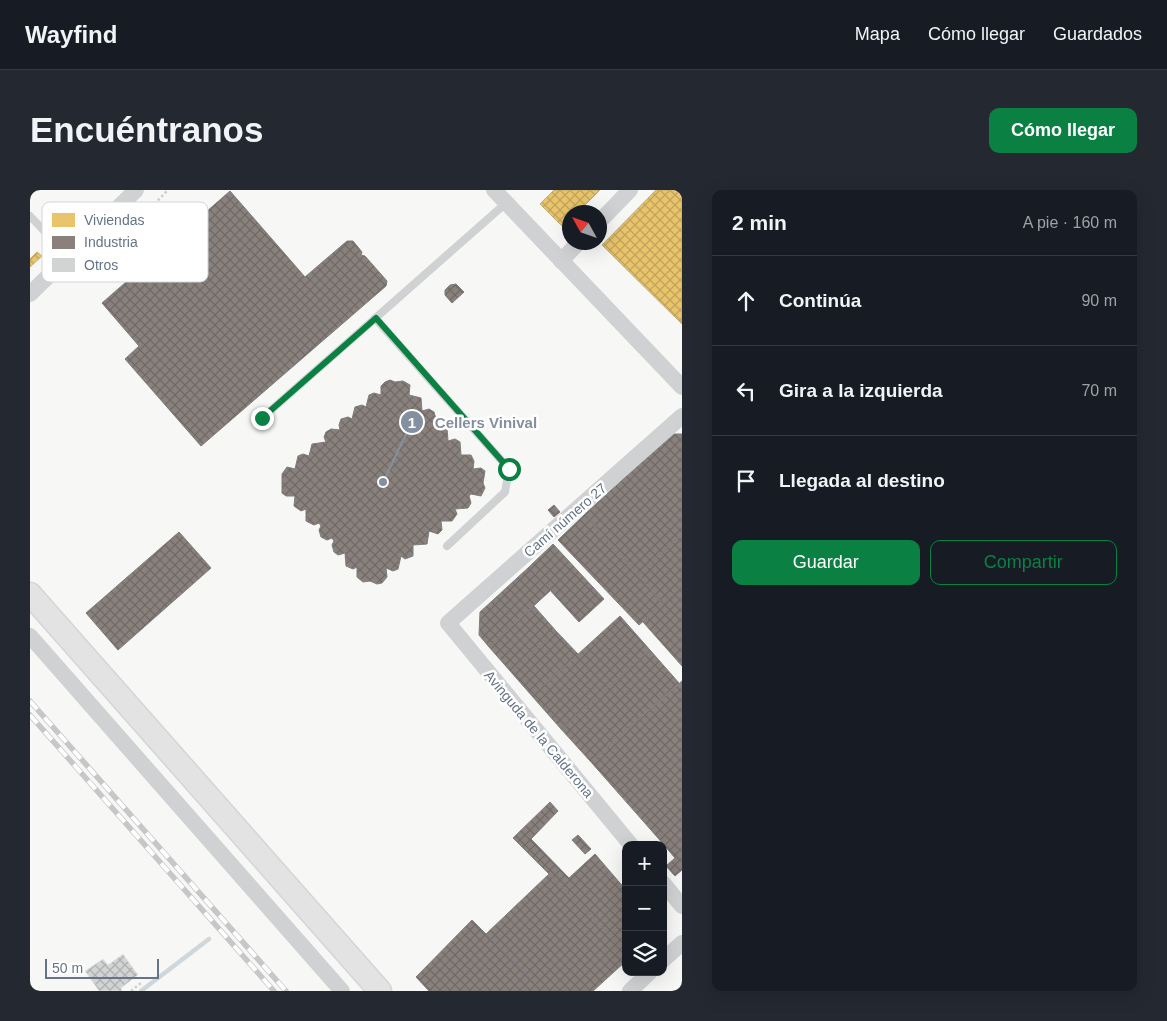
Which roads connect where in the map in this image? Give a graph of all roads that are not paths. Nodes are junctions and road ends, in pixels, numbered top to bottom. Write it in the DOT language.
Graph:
graph roads {
  1 [pos="136,190"];
  2 [pos="494,190"];
  3 [pos="630,190"];
  4 [pos="125,202"];
  5 [pos="506,203"];
  6 [pos="607,215"];
  7 [pos="30,216"];
  8 [pos="42,231"];
  9 [pos="571,250"];
  10 [pos="561,261"];
  11 [pos="46,282"];
  12 [pos="30,294"];
  13 [pos="376,318"];
  14 [pos="682,387"];
  15 [pos="682,416"];
  16 [pos="262,418"];
  17 [pos="447,546"];
  18 [pos="30,594"];
  19 [pos="448,624"];
  20 [pos="30,636"];
  21 [pos="628,841"];
  22 [pos="665,886"];
  23 [pos="682,906"];
  24 [pos="682,943"];
  25 [pos="667,956"];
  26 [pos="646,976"];
  27 [pos="342,991"];
  28 [pos="380,991"];
  29 [pos="630,991"];
  1 -- 4 [label="street"];
  2 -- 5 [label="street"];
  3 -- 6 [label="street"];
  5 -- 10 [label="street"];
  5 -- 13 [label="lane"];
  7 -- 8 [label="lane"];
  9 -- 10 [label="street"];
  10 -- 14 [label="street"];
  11 -- 12 [label="street"];
  13 -- 16 [label="lane"];
  13 -- 17 [label="lane"];
  15 -- 19 [label="street, Camí número 27"];
  18 -- 28 [label="main road"];
  19 -- 21 [label="street, Avinguda de la Calderona"];
  20 -- 27 [label="street"];
  22 -- 23 [label="street"];
  24 -- 25 [label="street"];
  26 -- 29 [label="street"];
}
